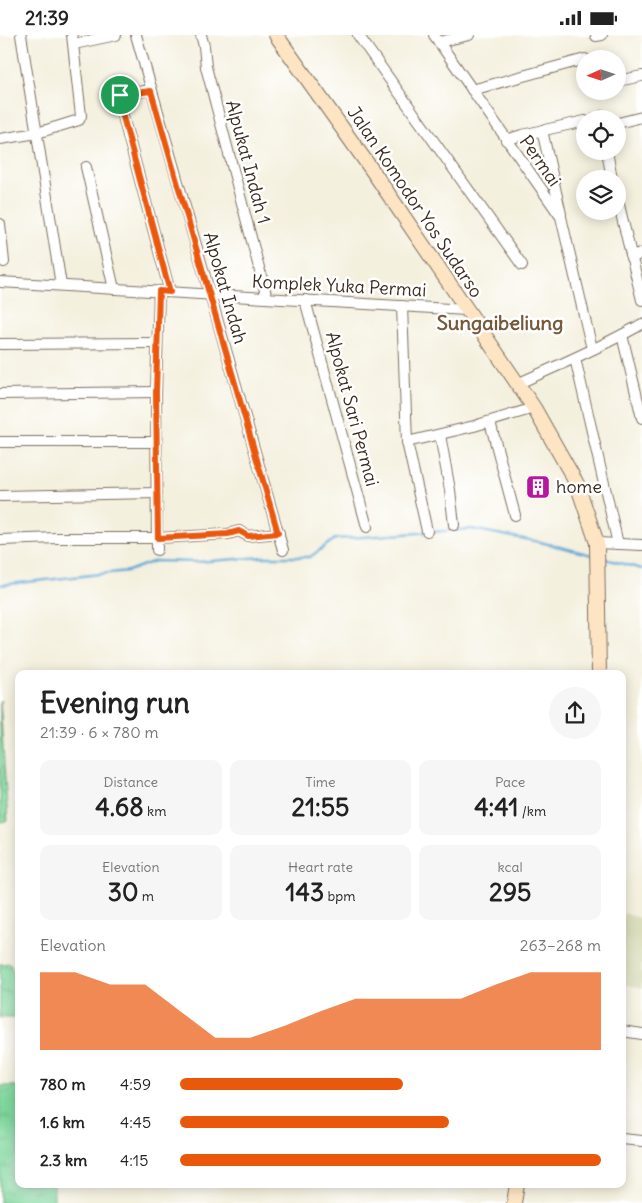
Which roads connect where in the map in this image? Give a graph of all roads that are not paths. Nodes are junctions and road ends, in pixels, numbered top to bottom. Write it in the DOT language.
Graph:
graph roads {
  1 [pos="21,35"];
  2 [pos="116,35"];
  3 [pos="136,35"];
  4 [pos="201,35"];
  5 [pos="276,35"];
  6 [pos="358,35"];
  7 [pos="469,35"];
  8 [pos="73,39"];
  9 [pos="436,39"];
  10 [pos="576,62"];
  11 [pos="642,76"];
  12 [pos="626,79"];
  13 [pos="151,91"];
  14 [pos="472,91"];
  15 [pos="642,118"];
  16 [pos="626,121"];
  17 [pos="576,123"];
  18 [pos="542,130"];
  19 [pos="37,133"];
  20 [pos="0,139"];
  21 [pos="506,140"];
  22 [pos="86,167"];
  23 [pos="561,217"];
  24 [pos="622,220"];
  25 [pos="0,224"];
  26 [pos="642,253"];
  27 [pos="631,259"];
  28 [pos="4,262"];
  29 [pos="522,265"];
  30 [pos="0,282"];
  31 [pos="61,285"];
  32 [pos="114,289"];
  33 [pos="159,291"];
  34 [pos="170,292"];
  35 [pos="210,294"];
  36 [pos="267,298"];
  37 [pos="305,300"];
  38 [pos="642,301"];
  39 [pos="402,306"];
  40 [pos="466,310"];
  41 [pos="642,323"];
  42 [pos="622,335"];
  43 [pos="156,343"];
  44 [pos="0,344"];
  45 [pos="592,349"];
  46 [pos="575,358"];
  47 [pos="517,384"];
  48 [pos="156,392"];
  49 [pos="0,394"];
  50 [pos="534,409"];
  51 [pos="642,418"];
  52 [pos="490,422"];
  53 [pos="440,435"];
  54 [pos="156,442"];
  55 [pos="407,442"];
  56 [pos="0,443"];
  57 [pos="157,493"];
  58 [pos="0,496"];
  59 [pos="514,515"];
  60 [pos="454,525"];
  61 [pos="367,527"];
  62 [pos="427,531"];
  63 [pos="278,533"];
  64 [pos="158,538"];
  65 [pos="0,540"];
  66 [pos="597,544"];
  67 [pos="618,544"];
  68 [pos="642,545"];
  69 [pos="157,550"];
  70 [pos="283,550"];
  71 [pos="598,670"];
  72 [pos="626,1032"];
  73 [pos="642,1034"];
  74 [pos="626,1139"];
  75 [pos="642,1141"];
  76 [pos="516,1188"];
  77 [pos="514,1203"];
  1 -- 19 [label="street"];
  2 -- 8 [label="street"];
  3 -- 13 [label="street, Alpokat Indah"];
  4 -- 36 [label="street, Alpukat Indah 1"];
  5 -- 40 [label="street, Jalan Komodor Yos Sudarso"];
  6 -- 29 [label="street"];
  7 -- 9 [label="street"];
  8 -- 19 [label="street"];
  9 -- 14 [label="street, Permai"];
  10 -- 14 [label="street"];
  11 -- 12 [label="street"];
  13 -- 34 [label="street"];
  13 -- 35 [label="street, Alpokat Indah"];
  14 -- 21 [label="street, Permai"];
  15 -- 16 [label="street"];
  17 -- 18 [label="street"];
  18 -- 21 [label="street"];
  18 -- 23 [label="street"];
  19 -- 20 [label="street"];
  19 -- 31 [label="street"];
  21 -- 23 [label="street, Permai"];
  22 -- 32 [label="street"];
  23 -- 45 [label="street, Permai"];
  24 -- 27 [label="street"];
  25 -- 28 [label="street"];
  26 -- 27 [label="street"];
  27 -- 38 [label="street"];
  30 -- 31 [label="street, Komplek Yuka Permai"];
  31 -- 32 [label="street, Komplek Yuka Permai"];
  32 -- 33 [label="street, Komplek Yuka Permai"];
  33 -- 34 [label="street, Komplek Yuka Permai"];
  33 -- 43 [label="street"];
  34 -- 35 [label="street, Komplek Yuka Permai"];
  35 -- 36 [label="street, Komplek Yuka Permai"];
  35 -- 63 [label="street, Alpokat Indah"];
  36 -- 37 [label="street, Komplek Yuka Permai"];
  37 -- 39 [label="street, Komplek Yuka Permai"];
  37 -- 61 [label="street, Alpokat Sari Permai"];
  39 -- 40 [label="street, Komplek Yuka Permai"];
  39 -- 55 [label="street"];
  40 -- 47 [label="street, Jalan Komodor Yos Sudarso"];
  41 -- 42 [label="street"];
  42 -- 45 [label="street"];
  42 -- 51 [label="street"];
  43 -- 44 [label="street"];
  43 -- 48 [label="street"];
  45 -- 46 [label="street"];
  46 -- 47 [label="street"];
  46 -- 67 [label="street"];
  47 -- 50 [label="street, Jalan Komodor Yos Sudarso"];
  48 -- 49 [label="street"];
  48 -- 54 [label="street"];
  50 -- 52 [label="street"];
  50 -- 66 [label="street, Jalan Komodor Yos Sudarso"];
  52 -- 53 [label="street"];
  52 -- 59 [label="street"];
  53 -- 55 [label="street"];
  53 -- 60 [label="street"];
  54 -- 56 [label="street"];
  54 -- 57 [label="street"];
  55 -- 62 [label="street"];
  57 -- 58 [label="street"];
  57 -- 64 [label="street"];
  63 -- 64 [label="street"];
  63 -- 70 [label="street, Alpokat Indah"];
  64 -- 65 [label="street"];
  64 -- 69 [label="street"];
  66 -- 67 [label="street"];
  66 -- 71 [label="street, Jalan Komodor Yos Sudarso"];
  67 -- 68 [label="street"];
  72 -- 73 [label="street"];
  74 -- 75 [label="street"];
  76 -- 77 [label="street"];
}
